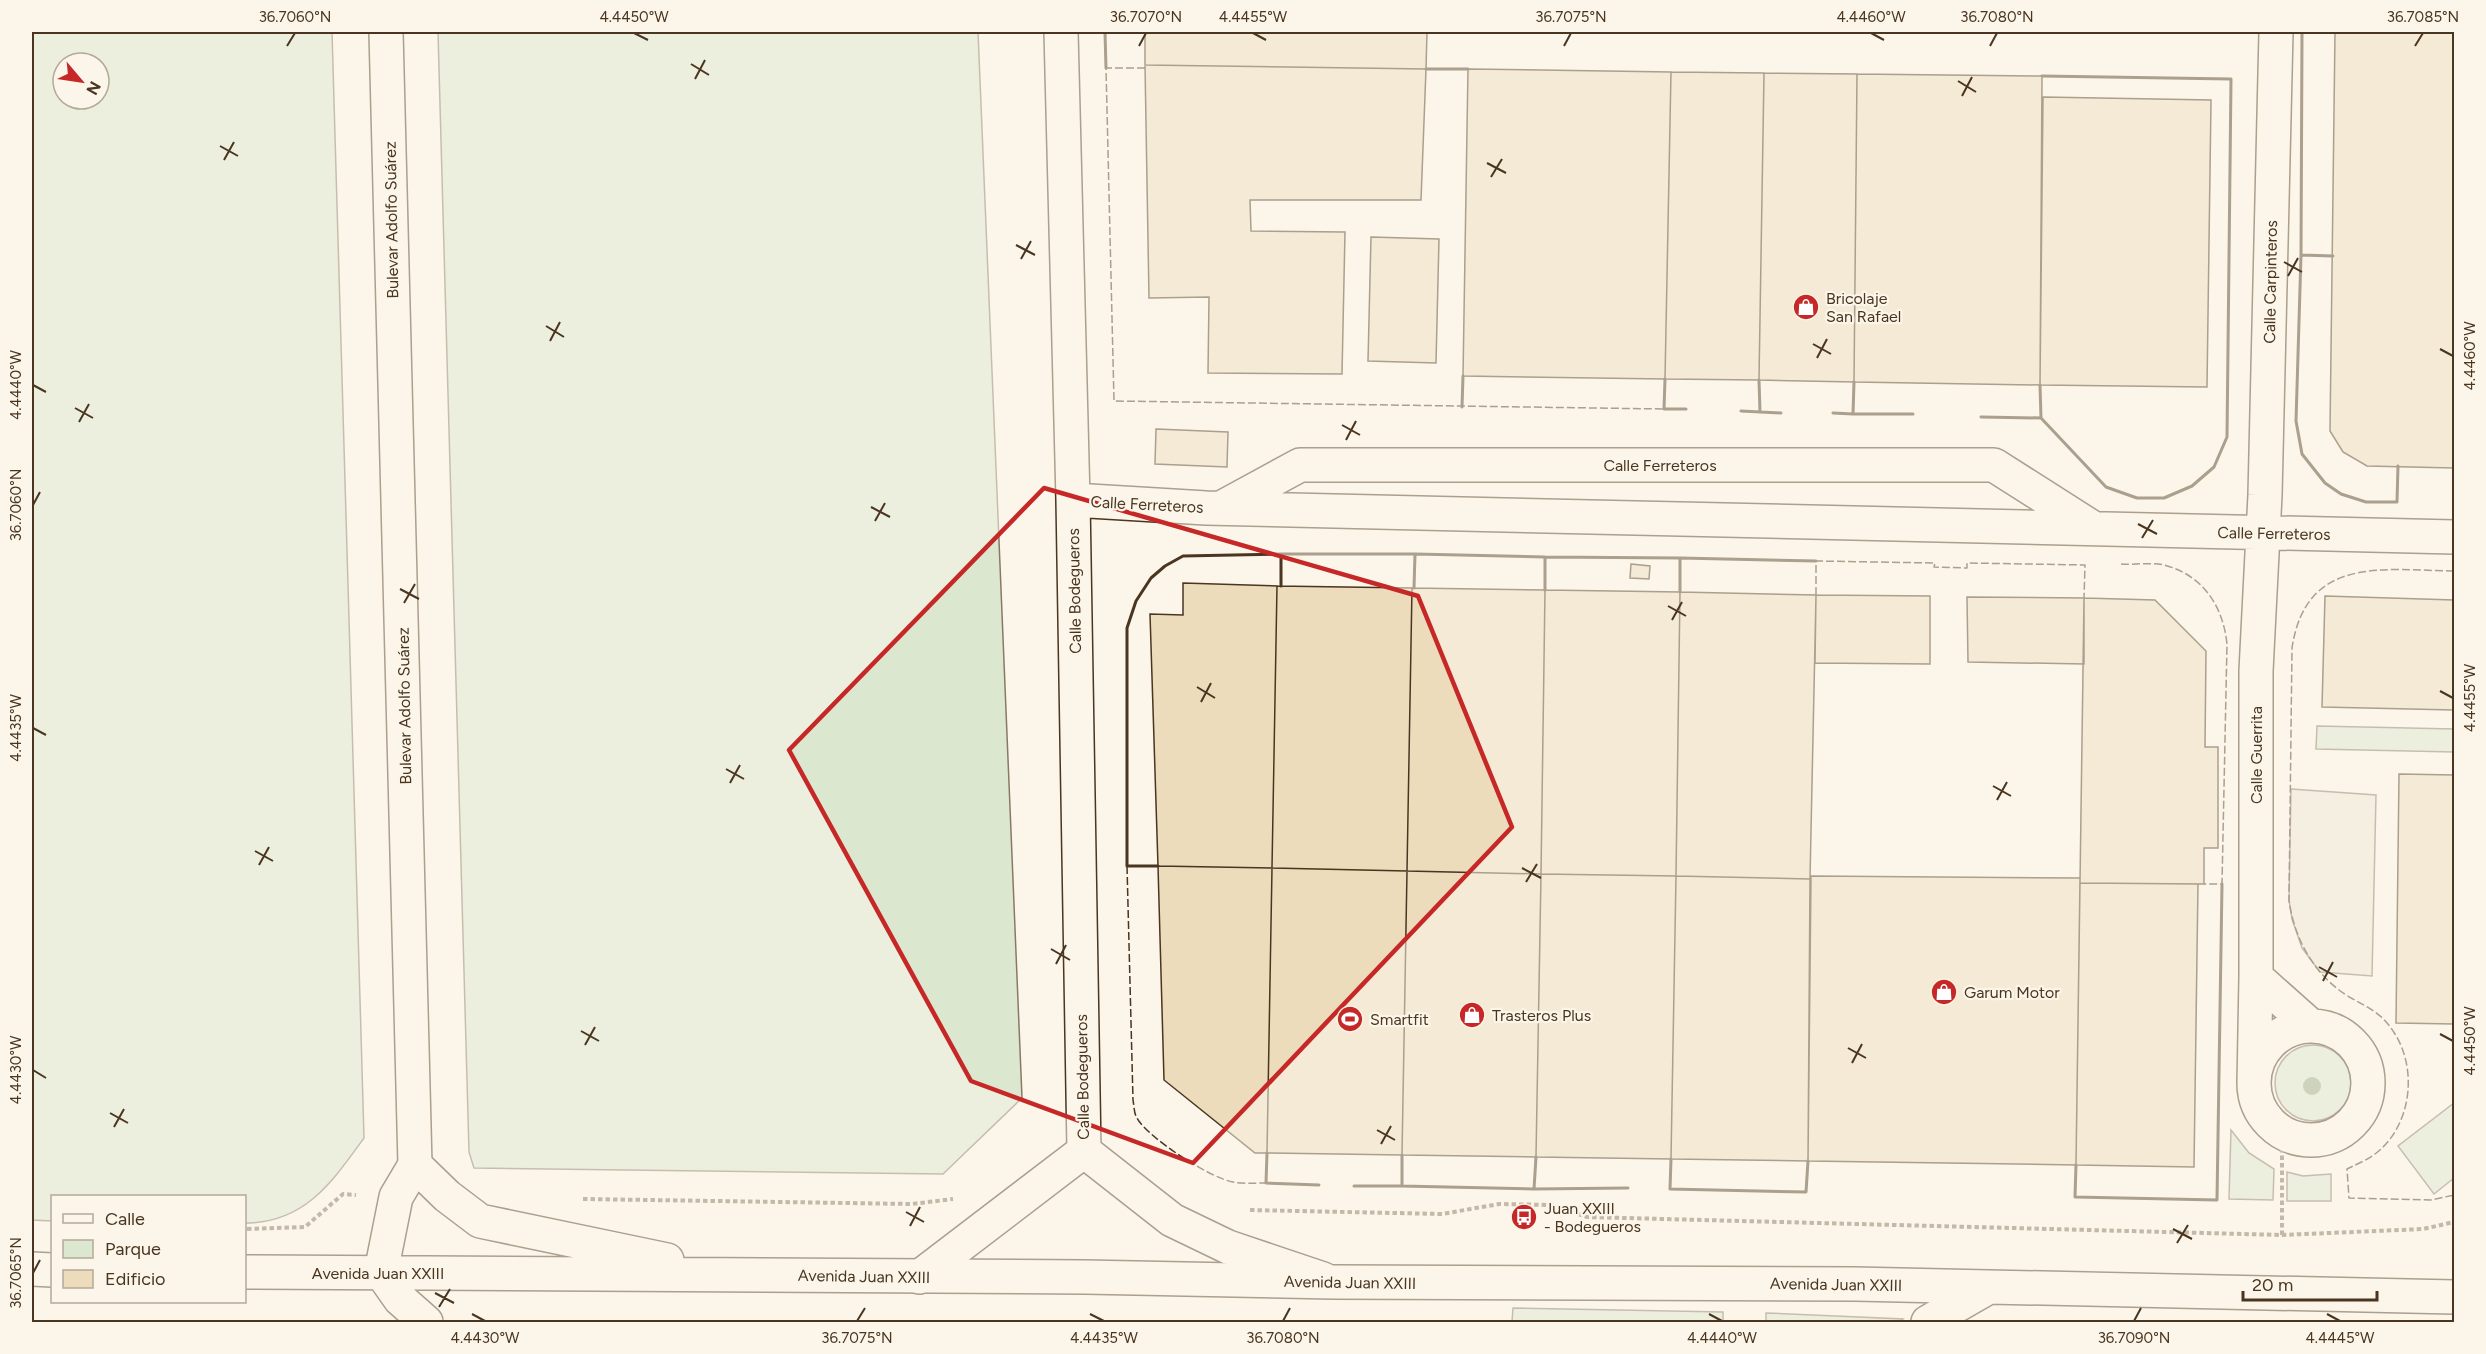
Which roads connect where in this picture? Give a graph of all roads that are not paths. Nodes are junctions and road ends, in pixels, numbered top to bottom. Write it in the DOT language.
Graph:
graph roads {
  1 [pos="386,32"];
  2 [pos="1061,32"];
  3 [pos="2276,32"];
  4 [pos="1072,500"];
  5 [pos="1221,508"];
  6 [pos="2093,528"];
  7 [pos="2263,533"];
  8 [pos="2454,537"];
  9 [pos="2256,976"];
  10 [pos="2312,1026"];
  11 [pos="2254,1084"];
  12 [pos="1084,1151"];
  13 [pos="415,1165"];
  14 [pos="32,1269"];
  15 [pos="51,1270"];
  16 [pos="246,1272"];
  17 [pos="381,1272"];
  18 [pos="737,1275"];
  19 [pos="919,1277"];
  20 [pos="1334,1282"];
  21 [pos="1989,1287"];
  22 [pos="2454,1297"];
  23 [pos="426,1323"];
  24 [pos="1928,1323"];
  1 -- 13 [label="street, Bulevar Adolfo Suárez"];
  2 -- 4 [label="street, Calle Bodegueros"];
  3 -- 7 [label="street, Calle Carpinteros"];
  4 -- 5 [label="street, Calle Ferreteros"];
  4 -- 12 [label="street, Calle Bodegueros"];
  5 -- 6 [label="street, Calle Ferreteros"];
  5 -- 6 [label="street, Calle Ferreteros"];
  6 -- 7 [label="street, Calle Ferreteros"];
  7 -- 8 [label="street, Calle Ferreteros"];
  7 -- 9 [label="street, Calle Guerrita"];
  9 -- 10 [label="street"];
  9 -- 11 [label="street, Calle Guerrita"];
  10 -- 11 [label="street"];
  10 -- 11 [label="street"];
  12 -- 19 [label="street, Calle Bodegueros"];
  12 -- 20 [label="street, Calle Bodegueros"];
  13 -- 17 [label="street"];
  13 -- 18 [label="street"];
  14 -- 15 [label="street"];
  16 -- 17 [label="street, Avenida Juan XXIII"];
  17 -- 18 [label="street, Avenida Juan XXIII"];
  17 -- 23 [label="street"];
  18 -- 19 [label="street, Avenida Juan XXIII"];
  19 -- 20 [label="street, Avenida Juan XXIII"];
  20 -- 21 [label="street, Avenida Juan XXIII"];
  21 -- 22 [label="street, Avenida Juan XXIII"];
  21 -- 24 [label="street"];
}
